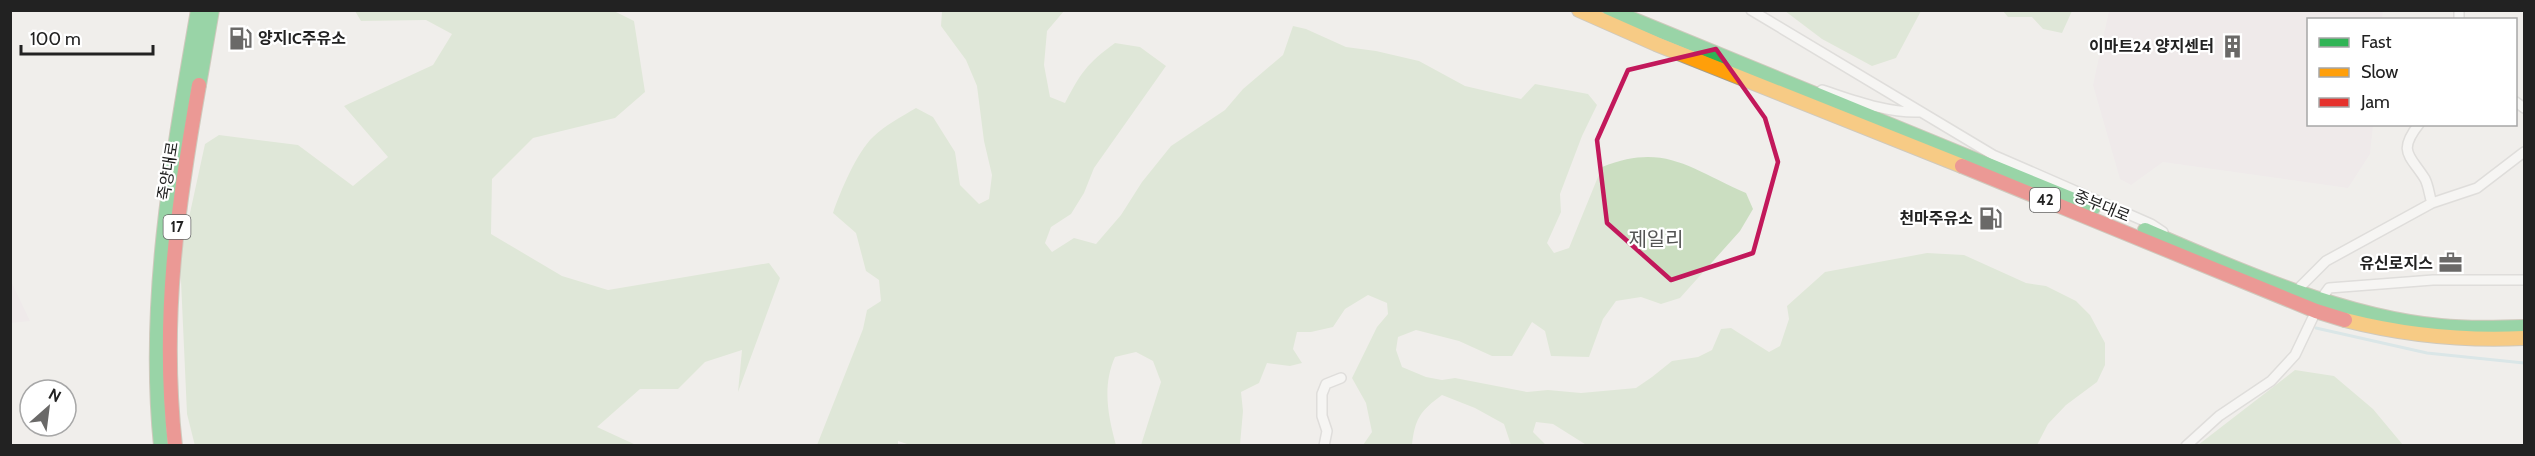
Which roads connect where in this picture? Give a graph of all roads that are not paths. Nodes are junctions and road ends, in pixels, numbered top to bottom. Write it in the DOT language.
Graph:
graph roads {
  1 [pos="198,10"];
  2 [pos="212,10"];
  3 [pos="1579,10"];
  4 [pos="1610,10"];
  5 [pos="1751,10"];
  6 [pos="1786,82"];
  7 [pos="1918,112"];
  8 [pos="2418,126"];
  9 [pos="2524,152"];
  10 [pos="2432,203"];
  11 [pos="2185,245"];
  12 [pos="2524,280"];
  13 [pos="2297,290"];
  14 [pos="2318,305"];
  15 [pos="2524,327"];
  16 [pos="2524,338"];
  17 [pos="1341,378"];
  18 [pos="161,446"];
  19 [pos="175,446"];
  20 [pos="1324,446"];
  21 [pos="2186,446"];
  1 -- 18 [label="main road, 죽양대로 / 17"];
  2 -- 19 [label="main road, 죽양대로 / 17"];
  3 -- 14 [label="main road, 중부대로 / 42"];
  4 -- 6 [label="main road, 중부대로 / 42"];
  5 -- 7 [label="street"];
  6 -- 7 [label="street"];
  6 -- 11 [label="main road, 중부대로 / 42"];
  7 -- 11 [label="street"];
  8 -- 10 [label="street"];
  9 -- 10 [label="street"];
  10 -- 13 [label="street"];
  11 -- 13 [label="main road, 중부대로 / 42"];
  12 -- 14 [label="street"];
  13 -- 14 [label="main road, 중부대로 / 42"];
  14 -- 15 [label="main road, 중부대로 / 42"];
  14 -- 16 [label="main road, 중부대로 / 42"];
  14 -- 21 [label="street"];
  17 -- 20 [label="street"];
}
